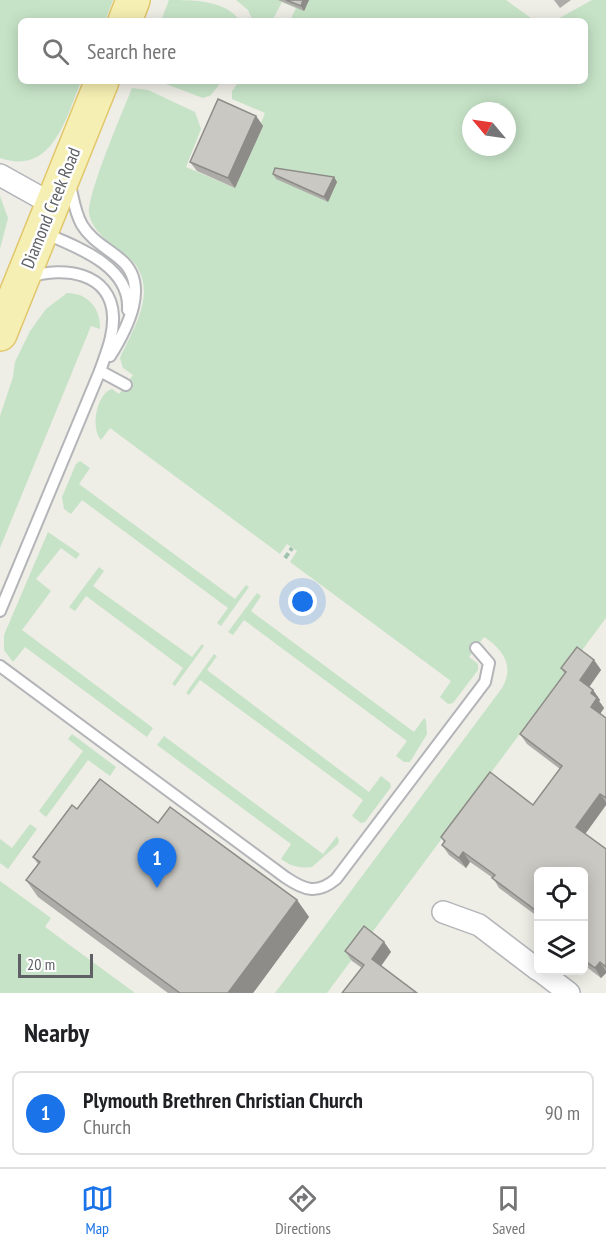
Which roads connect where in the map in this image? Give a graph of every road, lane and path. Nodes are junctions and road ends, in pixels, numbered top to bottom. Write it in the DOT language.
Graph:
graph roads {
  1 [pos="133,0"];
  2 [pos="126,18"];
  3 [pos="101,84"];
  4 [pos="67,167"];
  5 [pos="0,175"];
  6 [pos="46,218"];
  7 [pos="22,280"];
  8 [pos="127,325"];
  9 [pos="0,334"];
  10 [pos="100,371"];
  11 [pos="126,385"];
  12 [pos="292,548"];
  13 [pos="285,558"];
  14 [pos="0,611"];
  15 [pos="476,648"];
  16 [pos="0,666"];
  17 [pos="443,912"];
  18 [pos="534,966"];
  19 [pos="546,975"];
  20 [pos="569,993"];
  1 -- 2 [label="main road"];
  3 -- 4 [label="main road, Diamond Creek Road"];
  4 -- 6 [label="main road, Diamond Creek Road"];
  4 -- 8 [label="lane"];
  5 -- 6 [label="street"];
  6 -- 7 [label="main road, Diamond Creek Road"];
  6 -- 8 [label="lane"];
  7 -- 9 [label="main road, Diamond Creek Road"];
  7 -- 10 [label="lane"];
  8 -- 10 [label="lane"];
  10 -- 11 [label="lane"];
  10 -- 14 [label="lane"];
  12 -- 13 [label="path"];
  15 -- 16 [label="lane"];
  17 -- 18 [label="street"];
  19 -- 20 [label="street"];
}
